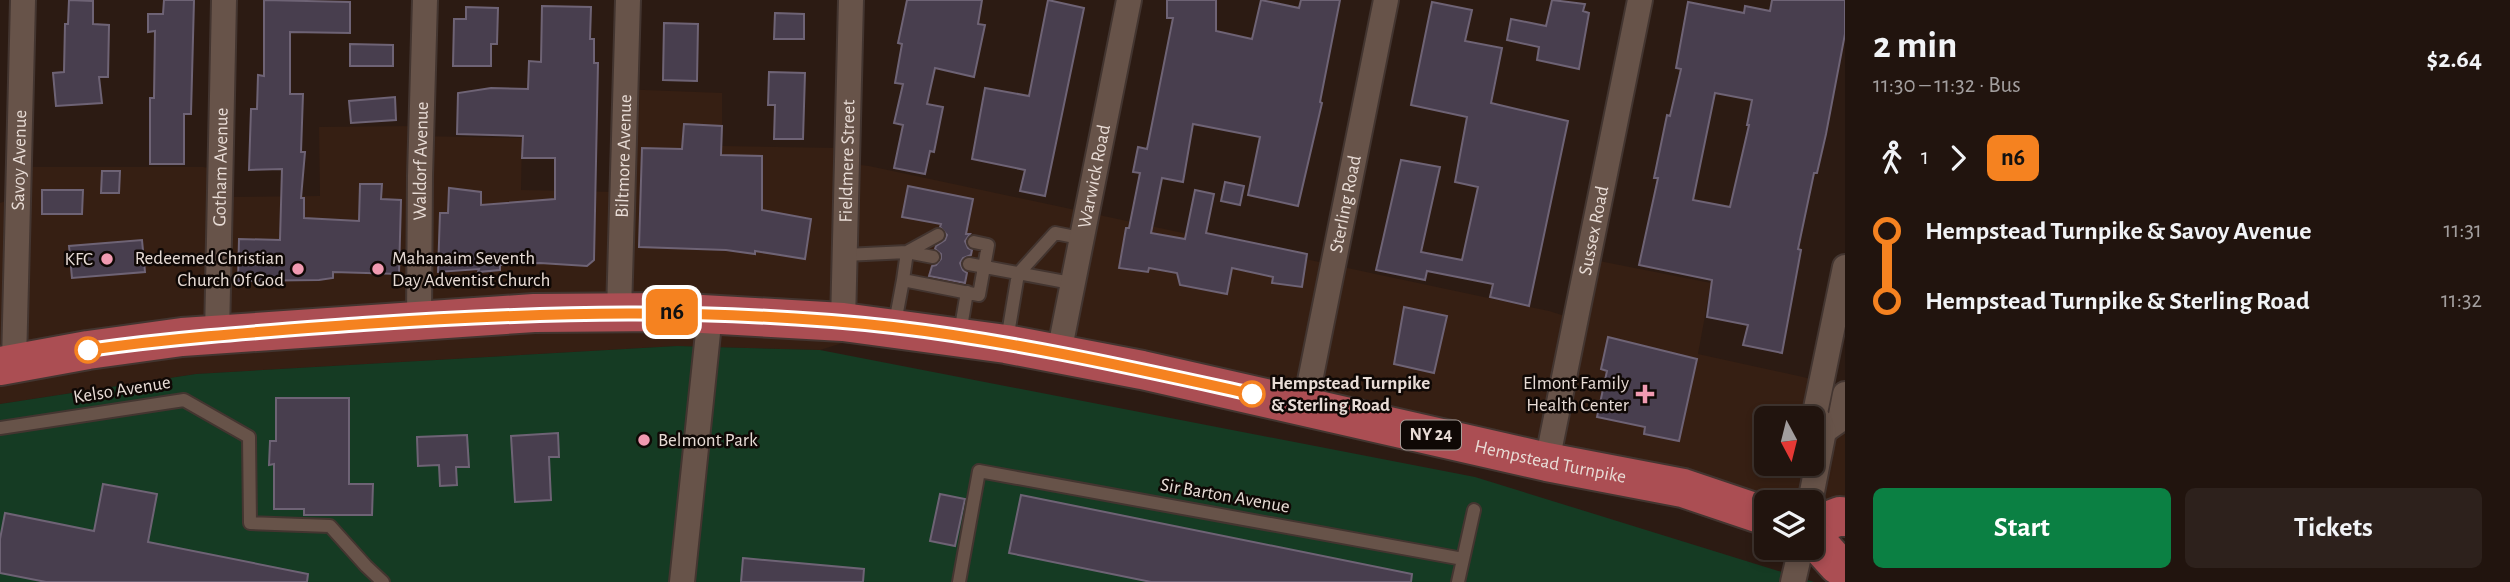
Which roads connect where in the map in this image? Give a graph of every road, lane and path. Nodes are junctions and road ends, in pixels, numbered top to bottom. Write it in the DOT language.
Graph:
graph roads {
  1 [pos="23,0"];
  2 [pos="224,0"];
  3 [pos="425,0"];
  4 [pos="628,0"];
  5 [pos="851,0"];
  6 [pos="1129,0"];
  7 [pos="1386,0"];
  8 [pos="1640,0"];
  9 [pos="938,234"];
  10 [pos="1080,239"];
  11 [pos="974,242"];
  12 [pos="907,252"];
  13 [pos="845,255"];
  14 [pos="933,257"];
  15 [pos="969,264"];
  16 [pos="1845,267"];
  17 [pos="984,268"];
  18 [pos="1018,274"];
  19 [pos="903,280"];
  20 [pos="1071,283"];
  21 [pos="967,292"];
  22 [pos="619,312"];
  23 [pos="710,314"];
  24 [pos="419,320"];
  25 [pos="843,322"];
  26 [pos="894,327"];
  27 [pos="217,335"];
  28 [pos="960,337"];
  29 [pos="1006,344"];
  30 [pos="1059,353"];
  31 [pos="7,364"];
  32 [pos="1845,394"];
  33 [pos="1305,406"];
  34 [pos="1816,406"];
  35 [pos="0,428"];
  36 [pos="1824,431"];
  37 [pos="1547,462"];
  38 [pos="1474,510"];
  39 [pos="1754,512"];
  40 [pos="1845,517"];
  41 [pos="1824,522"];
  42 [pos="1824,549"];
  43 [pos="1463,559"];
  44 [pos="1798,560"];
  45 [pos="366,566"];
  46 [pos="1845,567"];
  47 [pos="363,582"];
  48 [pos="383,582"];
  49 [pos="682,582"];
  50 [pos="959,582"];
  51 [pos="1458,582"];
  52 [pos="1793,582"];
  1 -- 31 [label="street, Savoy Avenue"];
  2 -- 27 [label="street, Gotham Avenue"];
  3 -- 24 [label="street, Waldorf Avenue"];
  4 -- 22 [label="street, Biltmore Avenue"];
  5 -- 13 [label="street, Fieldmere Street"];
  6 -- 10 [label="street, Warwick Road"];
  7 -- 33 [label="street, Sterling Road"];
  8 -- 37 [label="street, Sussex Road"];
  9 -- 12 [label="lane"];
  10 -- 18 [label="lane"];
  10 -- 20 [label="street, Warwick Road"];
  11 -- 17 [label="lane"];
  12 -- 13 [label="lane"];
  12 -- 14 [label="lane"];
  12 -- 19 [label="lane"];
  13 -- 25 [label="street, Fieldmere Street"];
  15 -- 17 [label="lane"];
  16 -- 34 [label="street"];
  17 -- 18 [label="lane"];
  17 -- 21 [label="lane"];
  18 -- 20 [label="lane"];
  18 -- 29 [label="lane"];
  19 -- 21 [label="lane"];
  19 -- 26 [label="lane"];
  20 -- 30 [label="street, Warwick Road"];
  21 -- 28 [label="lane"];
  22 -- 23 [label="main road, Hempstead Turnpike / NY 24"];
  22 -- 24 [label="main road, Hempstead Turnpike / NY 24"];
  23 -- 25 [label="main road, Hempstead Turnpike / NY 24"];
  23 -- 49 [label="street"];
  24 -- 27 [label="main road, Hempstead Turnpike / NY 24"];
  25 -- 26 [label="main road, Hempstead Turnpike / NY 24"];
  26 -- 28 [label="main road, Hempstead Turnpike / NY 24"];
  27 -- 31 [label="main road, Hempstead Turnpike / NY 24"];
  28 -- 29 [label="main road, Hempstead Turnpike / NY 24"];
  29 -- 30 [label="main road, Hempstead Turnpike / NY 24"];
  30 -- 33 [label="main road, Hempstead Turnpike / NY 24"];
  32 -- 36 [label="street"];
  33 -- 37 [label="main road, Hempstead Turnpike / NY 24"];
  35 -- 45 [label="lane, Kelso Avenue"];
  37 -- 39 [label="main road, Hempstead Turnpike / NY 24"];
  38 -- 43 [label="lane"];
  40 -- 41 [label="main road"];
  42 -- 46 [label="main road"];
  43 -- 50 [label="lane, Sir Barton Avenue"];
  43 -- 51 [label="lane"];
  44 -- 52 [label="street"];
  45 -- 47 [label="lane"];
  45 -- 48 [label="lane, Kelso Avenue"];
}
